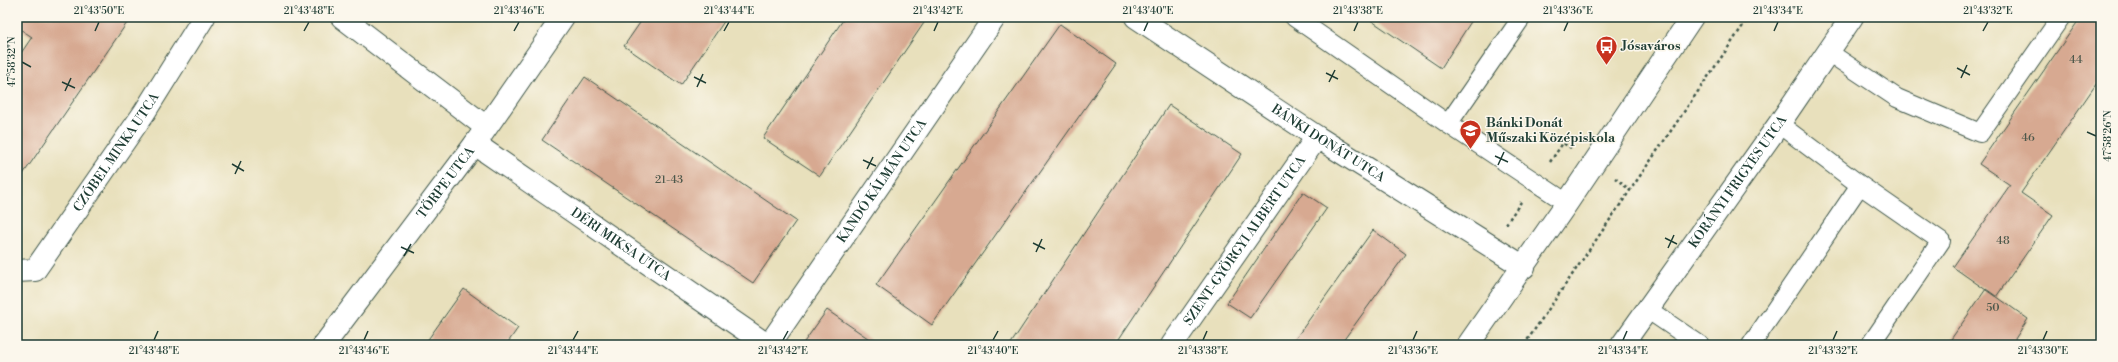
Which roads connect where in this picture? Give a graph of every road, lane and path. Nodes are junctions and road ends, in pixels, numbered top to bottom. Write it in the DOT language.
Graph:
graph roads {
  1 [pos="204,17"];
  2 [pos="342,17"];
  3 [pos="563,17"];
  4 [pos="995,17"];
  5 [pos="1136,17"];
  6 [pos="1294,17"];
  7 [pos="1522,17"];
  8 [pos="1692,17"];
  9 [pos="1749,17"];
  10 [pos="1852,17"];
  11 [pos="2060,17"];
  12 [pos="1828,52"];
  13 [pos="1448,124"];
  14 [pos="1779,124"];
  15 [pos="480,135"];
  16 [pos="1317,137"];
  17 [pos="1860,185"];
  18 [pos="1567,203"];
  19 [pos="1524,267"];
  20 [pos="17,271"];
  21 [pos="1647,309"];
  22 [pos="324,345"];
  23 [pos="768,345"];
  24 [pos="1172,345"];
  25 [pos="1468,345"];
  26 [pos="1524,345"];
  27 [pos="1622,345"];
  28 [pos="1700,345"];
  29 [pos="1751,345"];
  30 [pos="1870,345"];
  1 -- 20 [label="street, CZÓBEL MINKA UTCA"];
  2 -- 15 [label="street, DÉRI MIKSA UTCA"];
  3 -- 15 [label="street, TÖRPE UTCA"];
  4 -- 23 [label="street, KANDÓ KÁLMÁN UTCA"];
  5 -- 16 [label="street, BÁNKI DONÁT UTCA"];
  6 -- 13 [label="lane"];
  7 -- 13 [label="lane"];
  8 -- 18 [label="street"];
  9 -- 26 [label="path"];
  10 -- 12 [label="street, KORÁNYI FRIGYES UTCA"];
  11 -- 12 [label="lane"];
  12 -- 14 [label="street, KORÁNYI FRIGYES UTCA"];
  13 -- 18 [label="lane"];
  14 -- 17 [label="lane"];
  14 -- 21 [label="street, KORÁNYI FRIGYES UTCA"];
  15 -- 22 [label="street, TÖRPE UTCA"];
  15 -- 23 [label="street, DÉRI MIKSA UTCA"];
  16 -- 19 [label="street, BÁNKI DONÁT UTCA"];
  16 -- 24 [label="street, SZENT-GYÖRGYI ALBERT UTCA"];
  17 -- 29 [label="lane"];
  17 -- 30 [label="lane"];
  18 -- 19 [label="street"];
  19 -- 25 [label="street"];
  21 -- 27 [label="street, KORÁNYI FRIGYES UTCA"];
  21 -- 28 [label="lane"];
}
